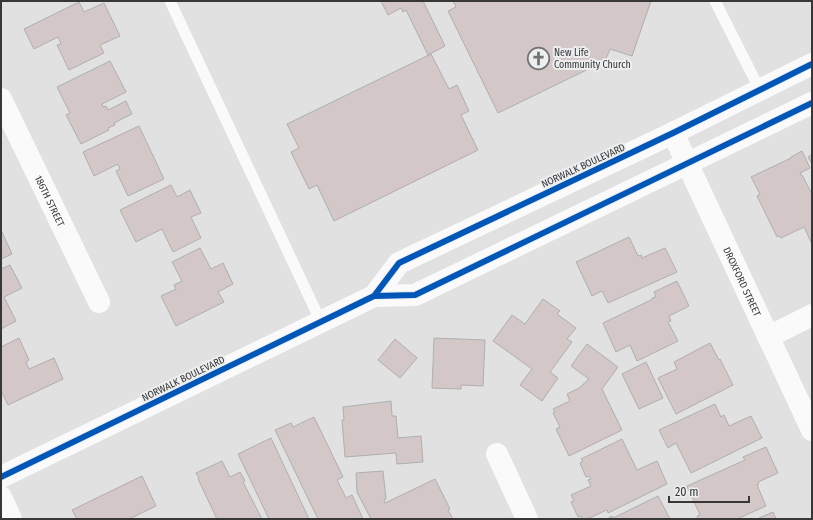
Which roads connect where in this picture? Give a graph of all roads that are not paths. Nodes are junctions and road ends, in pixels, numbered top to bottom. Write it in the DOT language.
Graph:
graph roads {
  1 [pos="170,1"];
  2 [pos="715,1"];
  3 [pos="812,64"];
  4 [pos="760,90"];
  5 [pos="1,99"];
  6 [pos="812,103"];
  7 [pos="673,133"];
  8 [pos="687,164"];
  9 [pos="374,296"];
  10 [pos="99,302"];
  11 [pos="812,315"];
  12 [pos="321,322"];
  13 [pos="768,336"];
  14 [pos="812,430"];
  15 [pos="497,454"];
  16 [pos="1,477"];
  17 [pos="1,497"];
  18 [pos="11,519"];
  19 [pos="527,519"];
  1 -- 12 [label="lane"];
  2 -- 4 [label="lane"];
  3 -- 4 [label="main road, NORWALK BOULEVARD"];
  4 -- 7 [label="main road, NORWALK BOULEVARD"];
  5 -- 10 [label="main road, 186TH STREET"];
  6 -- 8 [label="main road, NORWALK BOULEVARD"];
  7 -- 8 [label="main road, DROXFORD STREET"];
  7 -- 9 [label="main road, NORWALK BOULEVARD"];
  8 -- 9 [label="main road, NORWALK BOULEVARD"];
  8 -- 13 [label="main road, DROXFORD STREET"];
  9 -- 12 [label="main road, NORWALK BOULEVARD"];
  11 -- 13 [label="main road"];
  12 -- 16 [label="main road, NORWALK BOULEVARD"];
  13 -- 14 [label="main road, DROXFORD STREET"];
  15 -- 19 [label="main road"];
  17 -- 18 [label="main road"];
}
